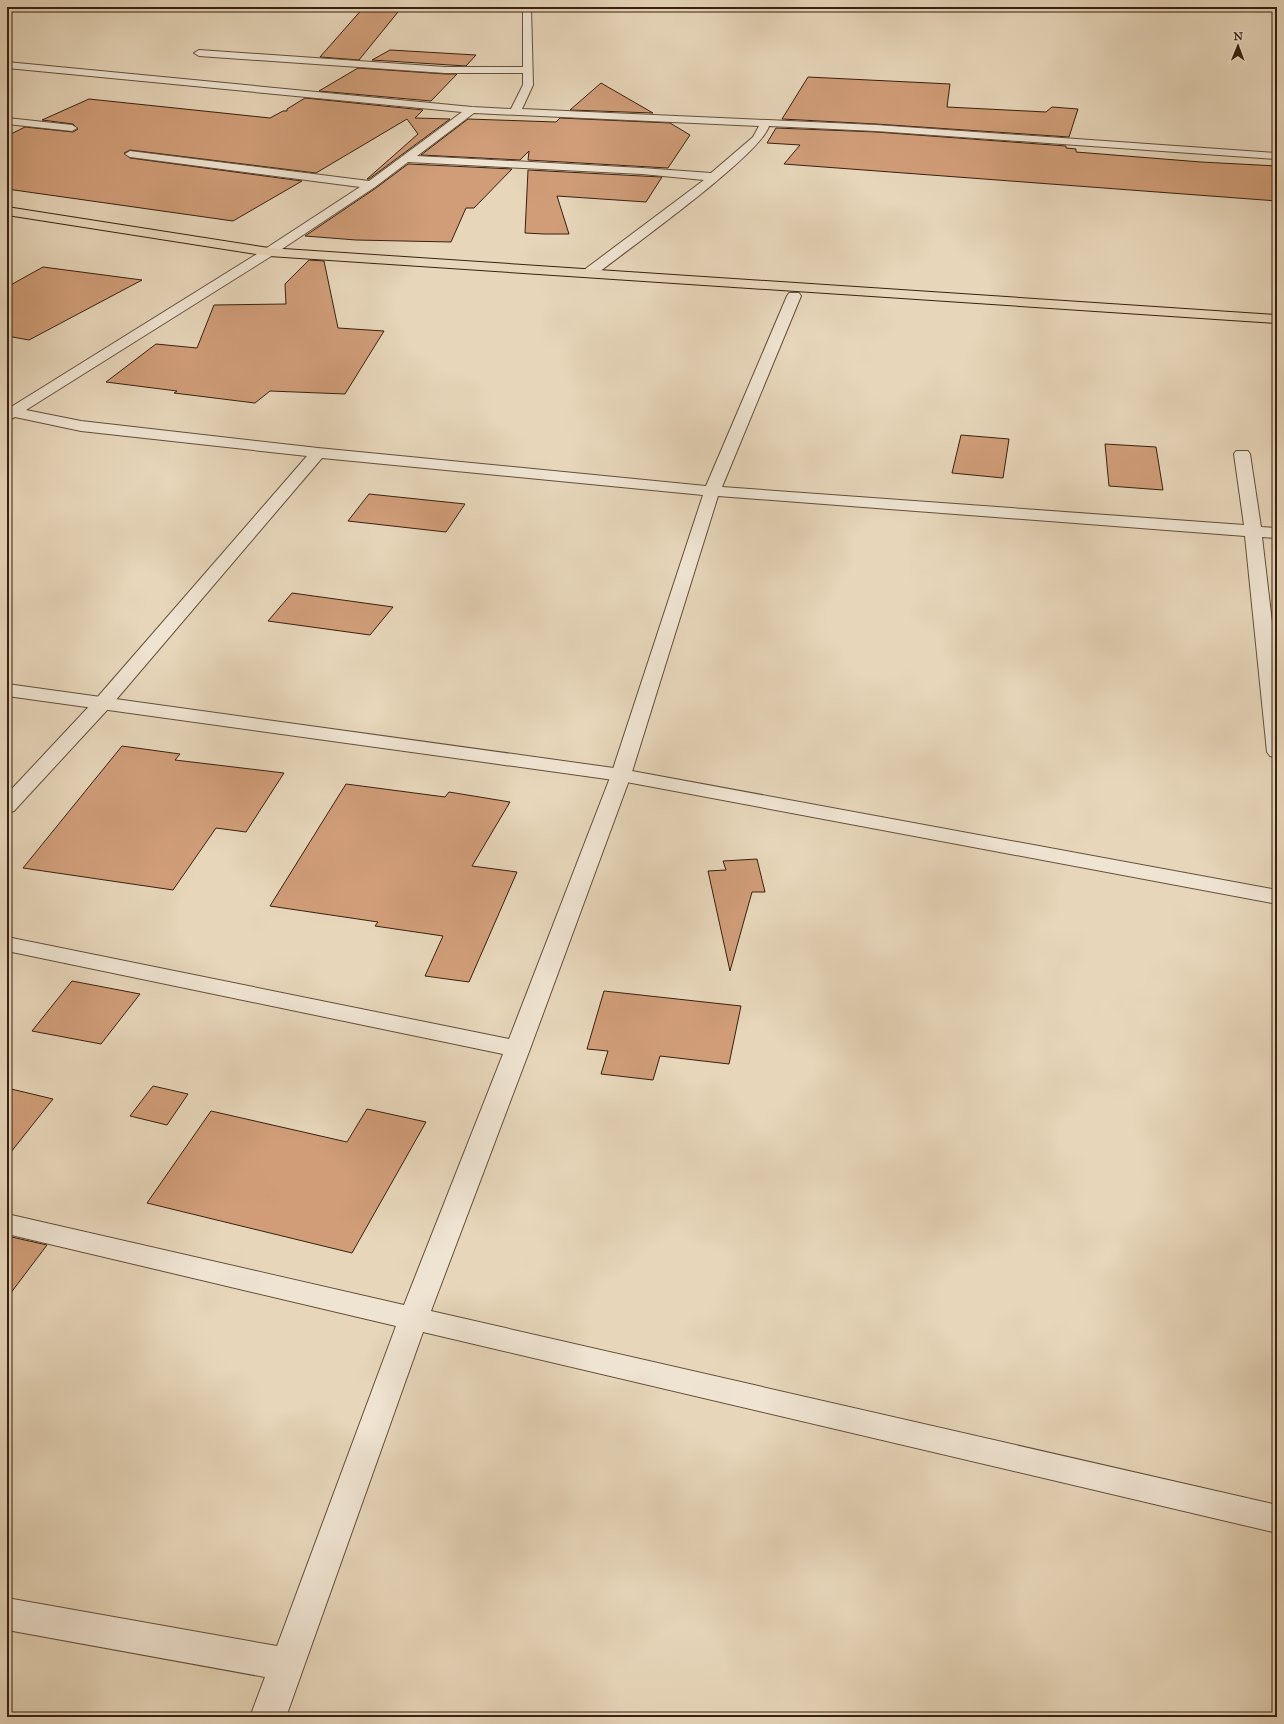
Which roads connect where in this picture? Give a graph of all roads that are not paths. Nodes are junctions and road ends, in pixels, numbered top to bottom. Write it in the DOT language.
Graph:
graph roads {
  1 [pos="528,7"];
  2 [pos="199,53"];
  3 [pos="7,65"];
  4 [pos="528,70"];
  5 [pos="472,110"];
  6 [pos="515,112"];
  7 [pos="7,121"];
  8 [pos="765,123"];
  9 [pos="72,128"];
  10 [pos="130,154"];
  11 [pos="1277,156"];
  12 [pos="406,159"];
  13 [pos="714,177"];
  14 [pos="371,185"];
  15 [pos="7,211"];
  16 [pos="7,222"];
  17 [pos="268,252"];
  18 [pos="255,260"];
  19 [pos="589,273"];
  20 [pos="794,296"];
  21 [pos="1277,319"];
  22 [pos="1277,329"];
  23 [pos="9,413"];
  24 [pos="318,453"];
  25 [pos="1242,454"];
  26 [pos="712,491"];
  27 [pos="1253,531"];
  28 [pos="1277,533"];
  29 [pos="7,690"];
  30 [pos="102,704"];
  31 [pos="1277,752"];
  32 [pos="621,775"];
  33 [pos="7,807"];
  34 [pos="1277,897"];
  35 [pos="7,944"];
  36 [pos="518,1049"];
  37 [pos="7,1224"];
  38 [pos="412,1319"];
  39 [pos="1277,1519"];
  40 [pos="7,1614"];
  41 [pos="285,1664"];
  42 [pos="268,1717"];
  1 -- 4 [label="street"];
  2 -- 4 [label="street"];
  3 -- 5 [label="street"];
  4 -- 6 [label="street"];
  5 -- 6 [label="street"];
  5 -- 12 [label="street"];
  6 -- 8 [label="street"];
  7 -- 9 [label="street"];
  8 -- 11 [label="street"];
  8 -- 13 [label="street"];
  10 -- 14 [label="street"];
  12 -- 13 [label="street"];
  12 -- 14 [label="street"];
  13 -- 19 [label="street"];
  14 -- 17 [label="street"];
  15 -- 17 [label="highway"];
  16 -- 18 [label="highway"];
  17 -- 18 [label="street"];
  17 -- 19 [label="highway"];
  18 -- 20 [label="highway"];
  18 -- 23 [label="street"];
  19 -- 21 [label="highway"];
  20 -- 22 [label="highway"];
  20 -- 26 [label="street"];
  23 -- 24 [label="street"];
  24 -- 26 [label="street"];
  24 -- 30 [label="street"];
  25 -- 27 [label="street"];
  26 -- 27 [label="street"];
  26 -- 32 [label="street"];
  27 -- 28 [label="street"];
  27 -- 31 [label="street"];
  29 -- 30 [label="street"];
  30 -- 32 [label="street"];
  30 -- 33 [label="street"];
  32 -- 34 [label="street"];
  32 -- 36 [label="street"];
  35 -- 36 [label="street"];
  36 -- 38 [label="street"];
  37 -- 38 [label="street"];
  38 -- 39 [label="street"];
  38 -- 41 [label="street"];
  40 -- 41 [label="street"];
  41 -- 42 [label="street"];
}
